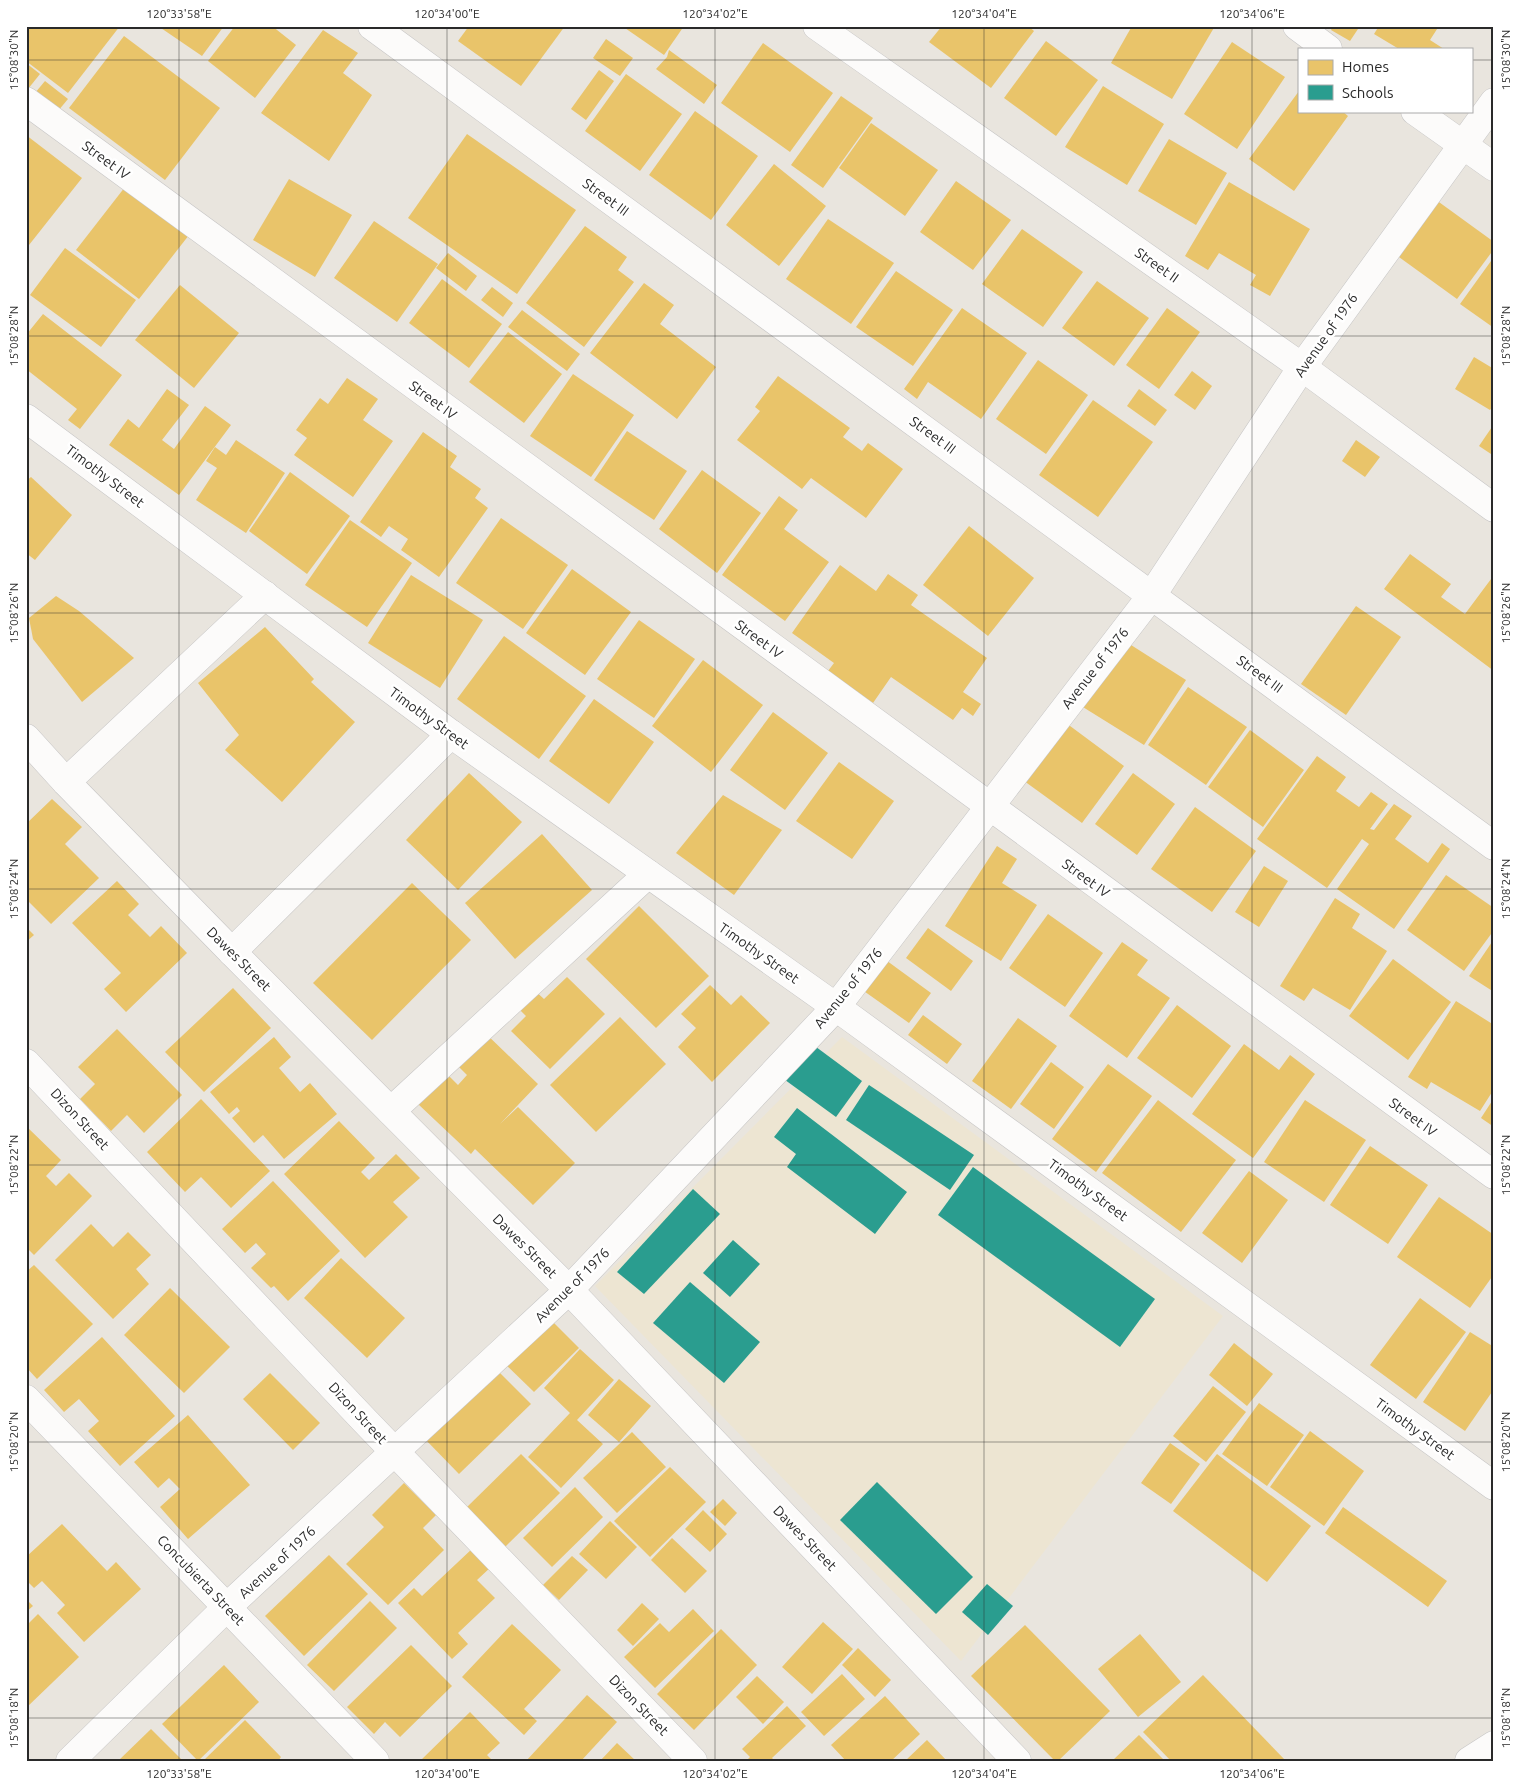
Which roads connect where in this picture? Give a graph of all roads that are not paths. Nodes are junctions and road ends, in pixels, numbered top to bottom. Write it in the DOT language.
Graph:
graph roads {
  1 [pos="372,26"];
  2 [pos="817,26"];
  3 [pos="1297,26"];
  4 [pos="1327,48"];
  5 [pos="26,101"];
  6 [pos="1494,102"];
  7 [pos="1416,112"];
  8 [pos="1462,145"];
  9 [pos="1494,167"];
  10 [pos="1302,367"];
  11 [pos="26,418"];
  12 [pos="1494,508"];
  13 [pos="264,595"];
  14 [pos="1152,595"];
  15 [pos="450,734"];
  16 [pos="26,738"];
  17 [pos="66,782"];
  18 [pos="988,807"];
  19 [pos="1494,846"];
  20 [pos="648,874"];
  21 [pos="232,952"];
  22 [pos="836,1007"];
  23 [pos="26,1062"];
  24 [pos="391,1111"];
  25 [pos="1494,1176"];
  26 [pos="569,1290"];
  27 [pos="26,1398"];
  28 [pos="395,1453"];
  29 [pos="1494,1486"];
  30 [pos="227,1607"];
  31 [pos="1494,1745"];
  32 [pos="70,1761"];
  33 [pos="375,1761"];
  34 [pos="693,1761"];
  35 [pos="1017,1761"];
  36 [pos="1469,1761"];
  1 -- 14 [label="street, Street III"];
  2 -- 10 [label="street, Street II"];
  3 -- 4 [label="street"];
  5 -- 18 [label="street, Street IV"];
  6 -- 8 [label="street, Avenue of 1976"];
  7 -- 8 [label="street"];
  8 -- 9 [label="street"];
  8 -- 10 [label="street, Avenue of 1976"];
  10 -- 12 [label="street, Street II"];
  10 -- 14 [label="street, Avenue of 1976"];
  11 -- 13 [label="street, Timothy Street"];
  13 -- 15 [label="street, Timothy Street"];
  13 -- 17 [label="street"];
  14 -- 18 [label="street, Avenue of 1976"];
  14 -- 19 [label="street, Street III"];
  15 -- 20 [label="street, Timothy Street"];
  15 -- 21 [label="street"];
  16 -- 17 [label="street, Dawes Street"];
  17 -- 21 [label="street, Dawes Street"];
  18 -- 22 [label="street, Avenue of 1976"];
  18 -- 25 [label="street, Street IV"];
  20 -- 22 [label="street, Timothy Street"];
  20 -- 24 [label="street"];
  21 -- 24 [label="street, Dawes Street"];
  22 -- 26 [label="street, Avenue of 1976"];
  22 -- 29 [label="street, Timothy Street"];
  23 -- 28 [label="street, Dizon Street"];
  24 -- 26 [label="street, Dawes Street"];
  26 -- 28 [label="street, Avenue of 1976"];
  26 -- 35 [label="street, Dawes Street"];
  27 -- 30 [label="street, Concubierta Street"];
  28 -- 30 [label="street, Avenue of 1976"];
  28 -- 34 [label="street, Dizon Street"];
  30 -- 32 [label="street, Avenue of 1976"];
  30 -- 33 [label="street, Concubierta Street"];
  31 -- 36 [label="street"];
}
